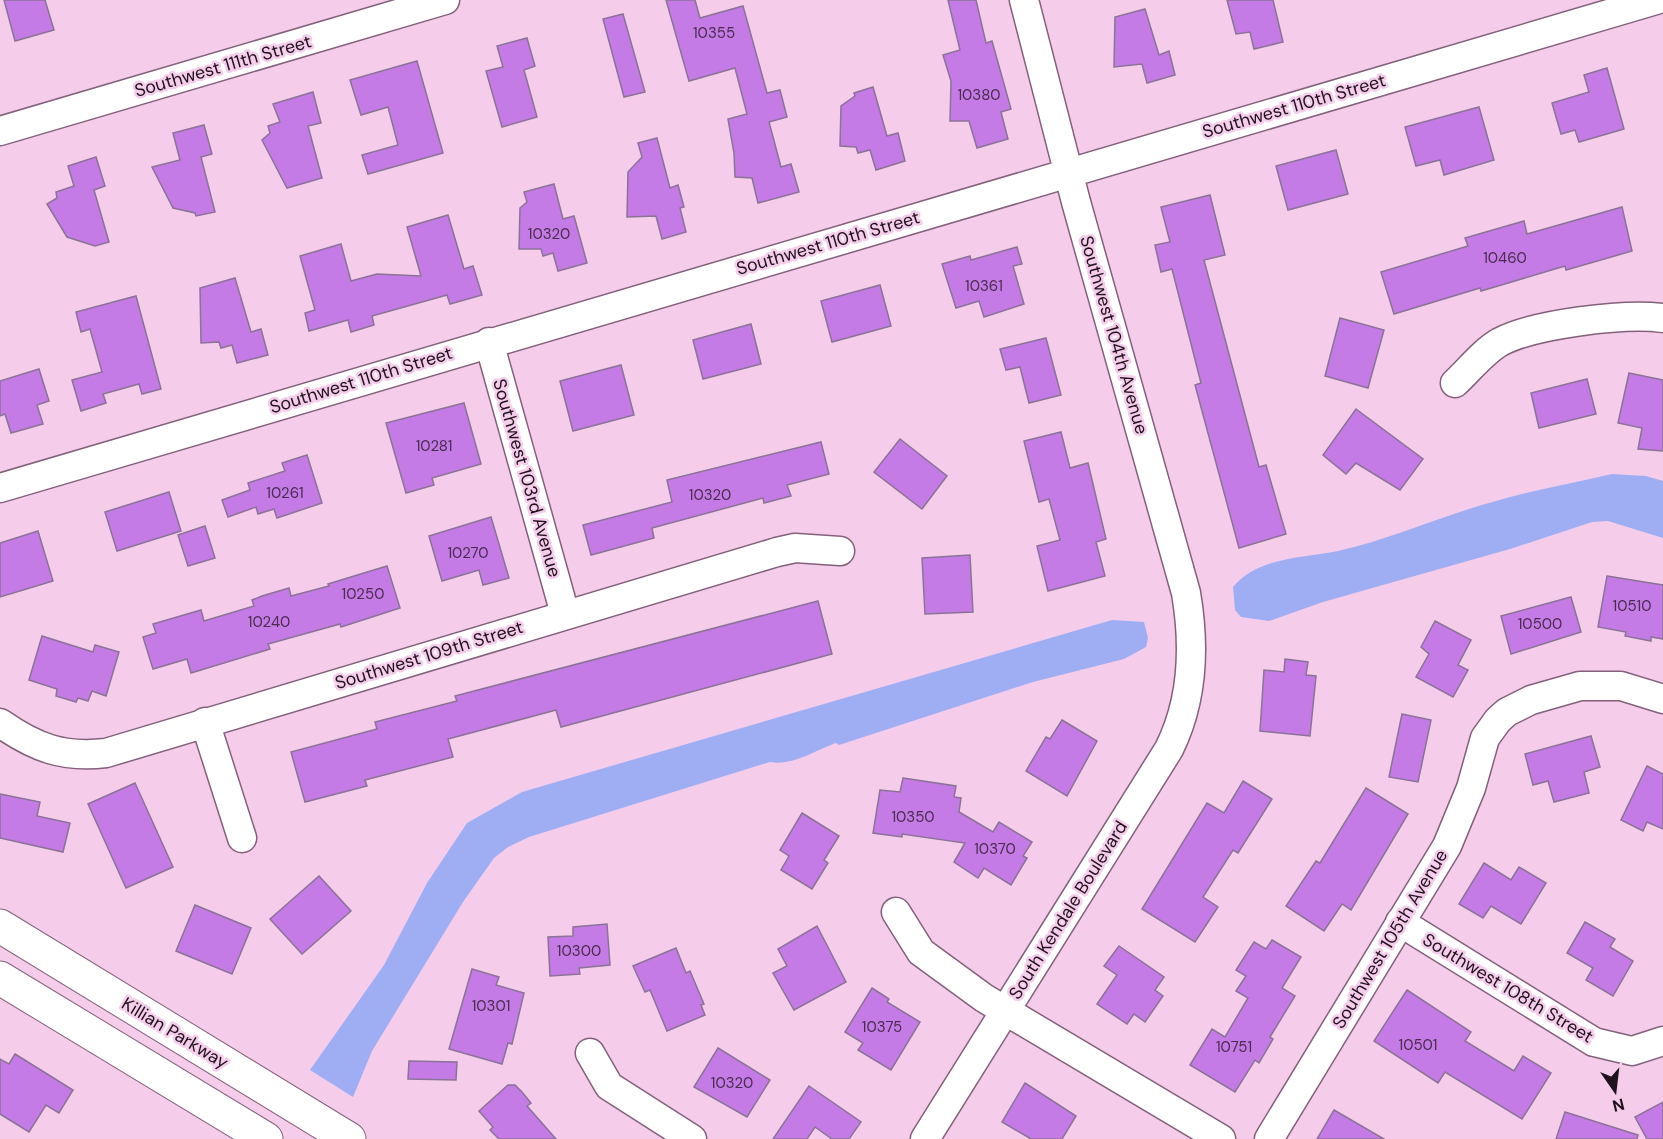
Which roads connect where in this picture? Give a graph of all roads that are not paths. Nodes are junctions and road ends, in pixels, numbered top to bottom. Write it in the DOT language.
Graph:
graph roads {
  1 [pos="445,0"];
  2 [pos="1024,0"];
  3 [pos="1656,0"];
  4 [pos="0,131"];
  5 [pos="1070,173"];
  6 [pos="1663,318"];
  7 [pos="489,342"];
  8 [pos="1455,383"];
  9 [pos="0,488"];
  10 [pos="840,551"];
  11 [pos="566,614"];
  12 [pos="1190,673"];
  13 [pos="1663,699"];
  14 [pos="206,722"];
  15 [pos="11,729"];
  16 [pos="242,838"];
  17 [pos="896,912"];
  18 [pos="1400,922"];
  19 [pos="0,926"];
  20 [pos="0,978"];
  21 [pos="1003,1011"];
  22 [pos="1658,1043"];
  23 [pos="590,1053"];
  24 [pos="266,1139"];
  25 [pos="349,1139"];
  26 [pos="692,1139"];
  27 [pos="925,1139"];
  28 [pos="1221,1139"];
  29 [pos="1269,1139"];
  1 -- 4 [label="street, Southwest 111th Street"];
  2 -- 5 [label="street, Southwest 104th Avenue"];
  3 -- 5 [label="street, Southwest 110th Street"];
  5 -- 7 [label="street, Southwest 110th Street"];
  5 -- 12 [label="street, Southwest 104th Avenue"];
  6 -- 8 [label="street"];
  7 -- 9 [label="street, Southwest 110th Street"];
  7 -- 11 [label="street, Southwest 103rd Avenue"];
  10 -- 11 [label="street, Southwest 109th Street"];
  11 -- 14 [label="street, Southwest 109th Street"];
  12 -- 21 [label="street, South Kendale Boulevard"];
  13 -- 18 [label="street, Southwest 105th Avenue"];
  14 -- 15 [label="street, Southwest 109th Street"];
  14 -- 16 [label="street"];
  17 -- 21 [label="street"];
  18 -- 22 [label="street, Southwest 108th Street"];
  18 -- 29 [label="street, Southwest 105th Avenue"];
  19 -- 25 [label="main road, Killian Parkway"];
  20 -- 24 [label="main road"];
  21 -- 27 [label="street, South Kendale Boulevard"];
  21 -- 28 [label="street"];
  23 -- 26 [label="street"];
}
